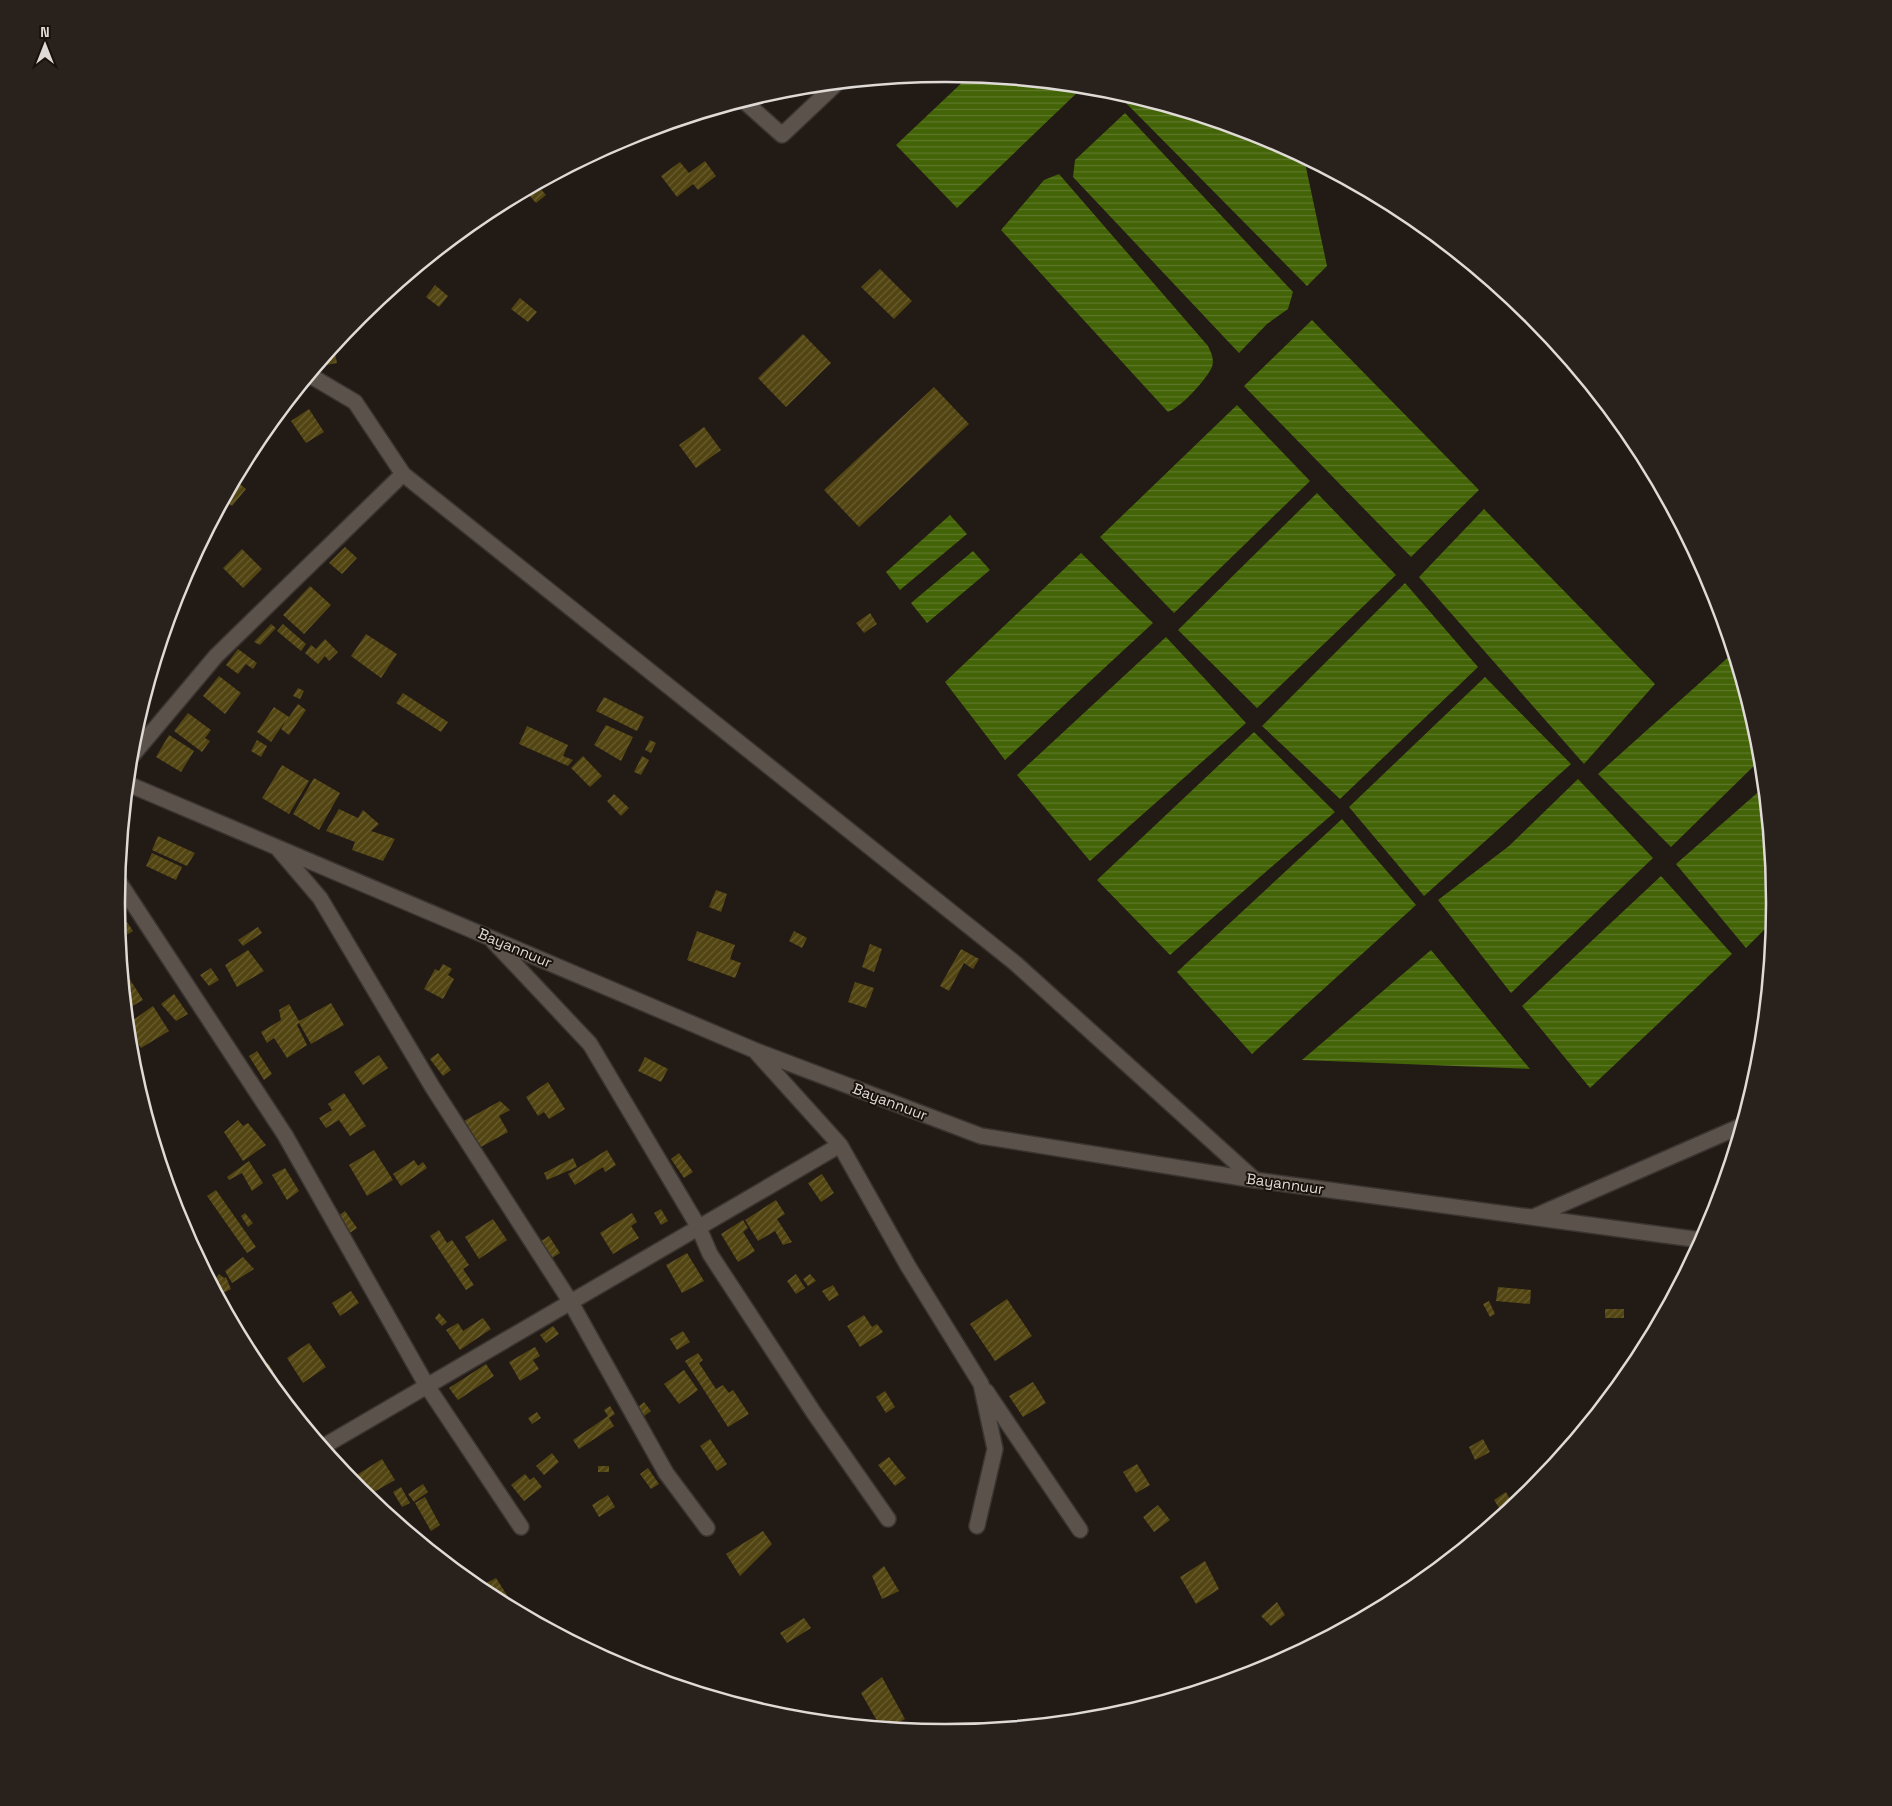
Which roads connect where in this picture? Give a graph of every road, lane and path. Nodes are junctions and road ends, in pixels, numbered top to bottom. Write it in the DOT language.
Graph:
graph roads {
  1 [pos="828,92"];
  2 [pos="750,106"];
  3 [pos="316,379"];
  4 [pos="402,474"];
  5 [pos="141,746"];
  6 [pos="134,787"];
  7 [pos="276,846"];
  8 [pos="125,892"];
  9 [pos="488,937"];
  10 [pos="754,1050"];
  11 [pos="1735,1129"];
  12 [pos="840,1145"];
  13 [pos="1255,1180"];
  14 [pos="1531,1217"];
  15 [pos="698,1226"];
  16 [pos="1694,1239"];
  17 [pos="570,1301"];
  18 [pos="981,1384"];
  19 [pos="427,1386"];
  20 [pos="328,1443"];
  21 [pos="888,1519"];
  22 [pos="977,1526"];
  23 [pos="521,1527"];
  24 [pos="707,1528"];
  25 [pos="1080,1530"];
  1 -- 2 [label="street"];
  3 -- 4 [label="street"];
  4 -- 5 [label="street"];
  4 -- 13 [label="street"];
  6 -- 7 [label="street, Bayannuur"];
  7 -- 9 [label="street, Bayannuur"];
  7 -- 17 [label="street"];
  8 -- 19 [label="street"];
  9 -- 10 [label="street, Bayannuur"];
  9 -- 15 [label="street"];
  10 -- 12 [label="street"];
  10 -- 13 [label="street, Bayannuur"];
  11 -- 14 [label="street"];
  12 -- 15 [label="street"];
  12 -- 18 [label="street"];
  13 -- 14 [label="street, Bayannuur"];
  14 -- 16 [label="street, Bayannuur"];
  15 -- 17 [label="street"];
  15 -- 21 [label="street"];
  17 -- 19 [label="street"];
  17 -- 24 [label="street"];
  18 -- 22 [label="street"];
  18 -- 25 [label="street"];
  19 -- 20 [label="street"];
  19 -- 23 [label="street"];
}
